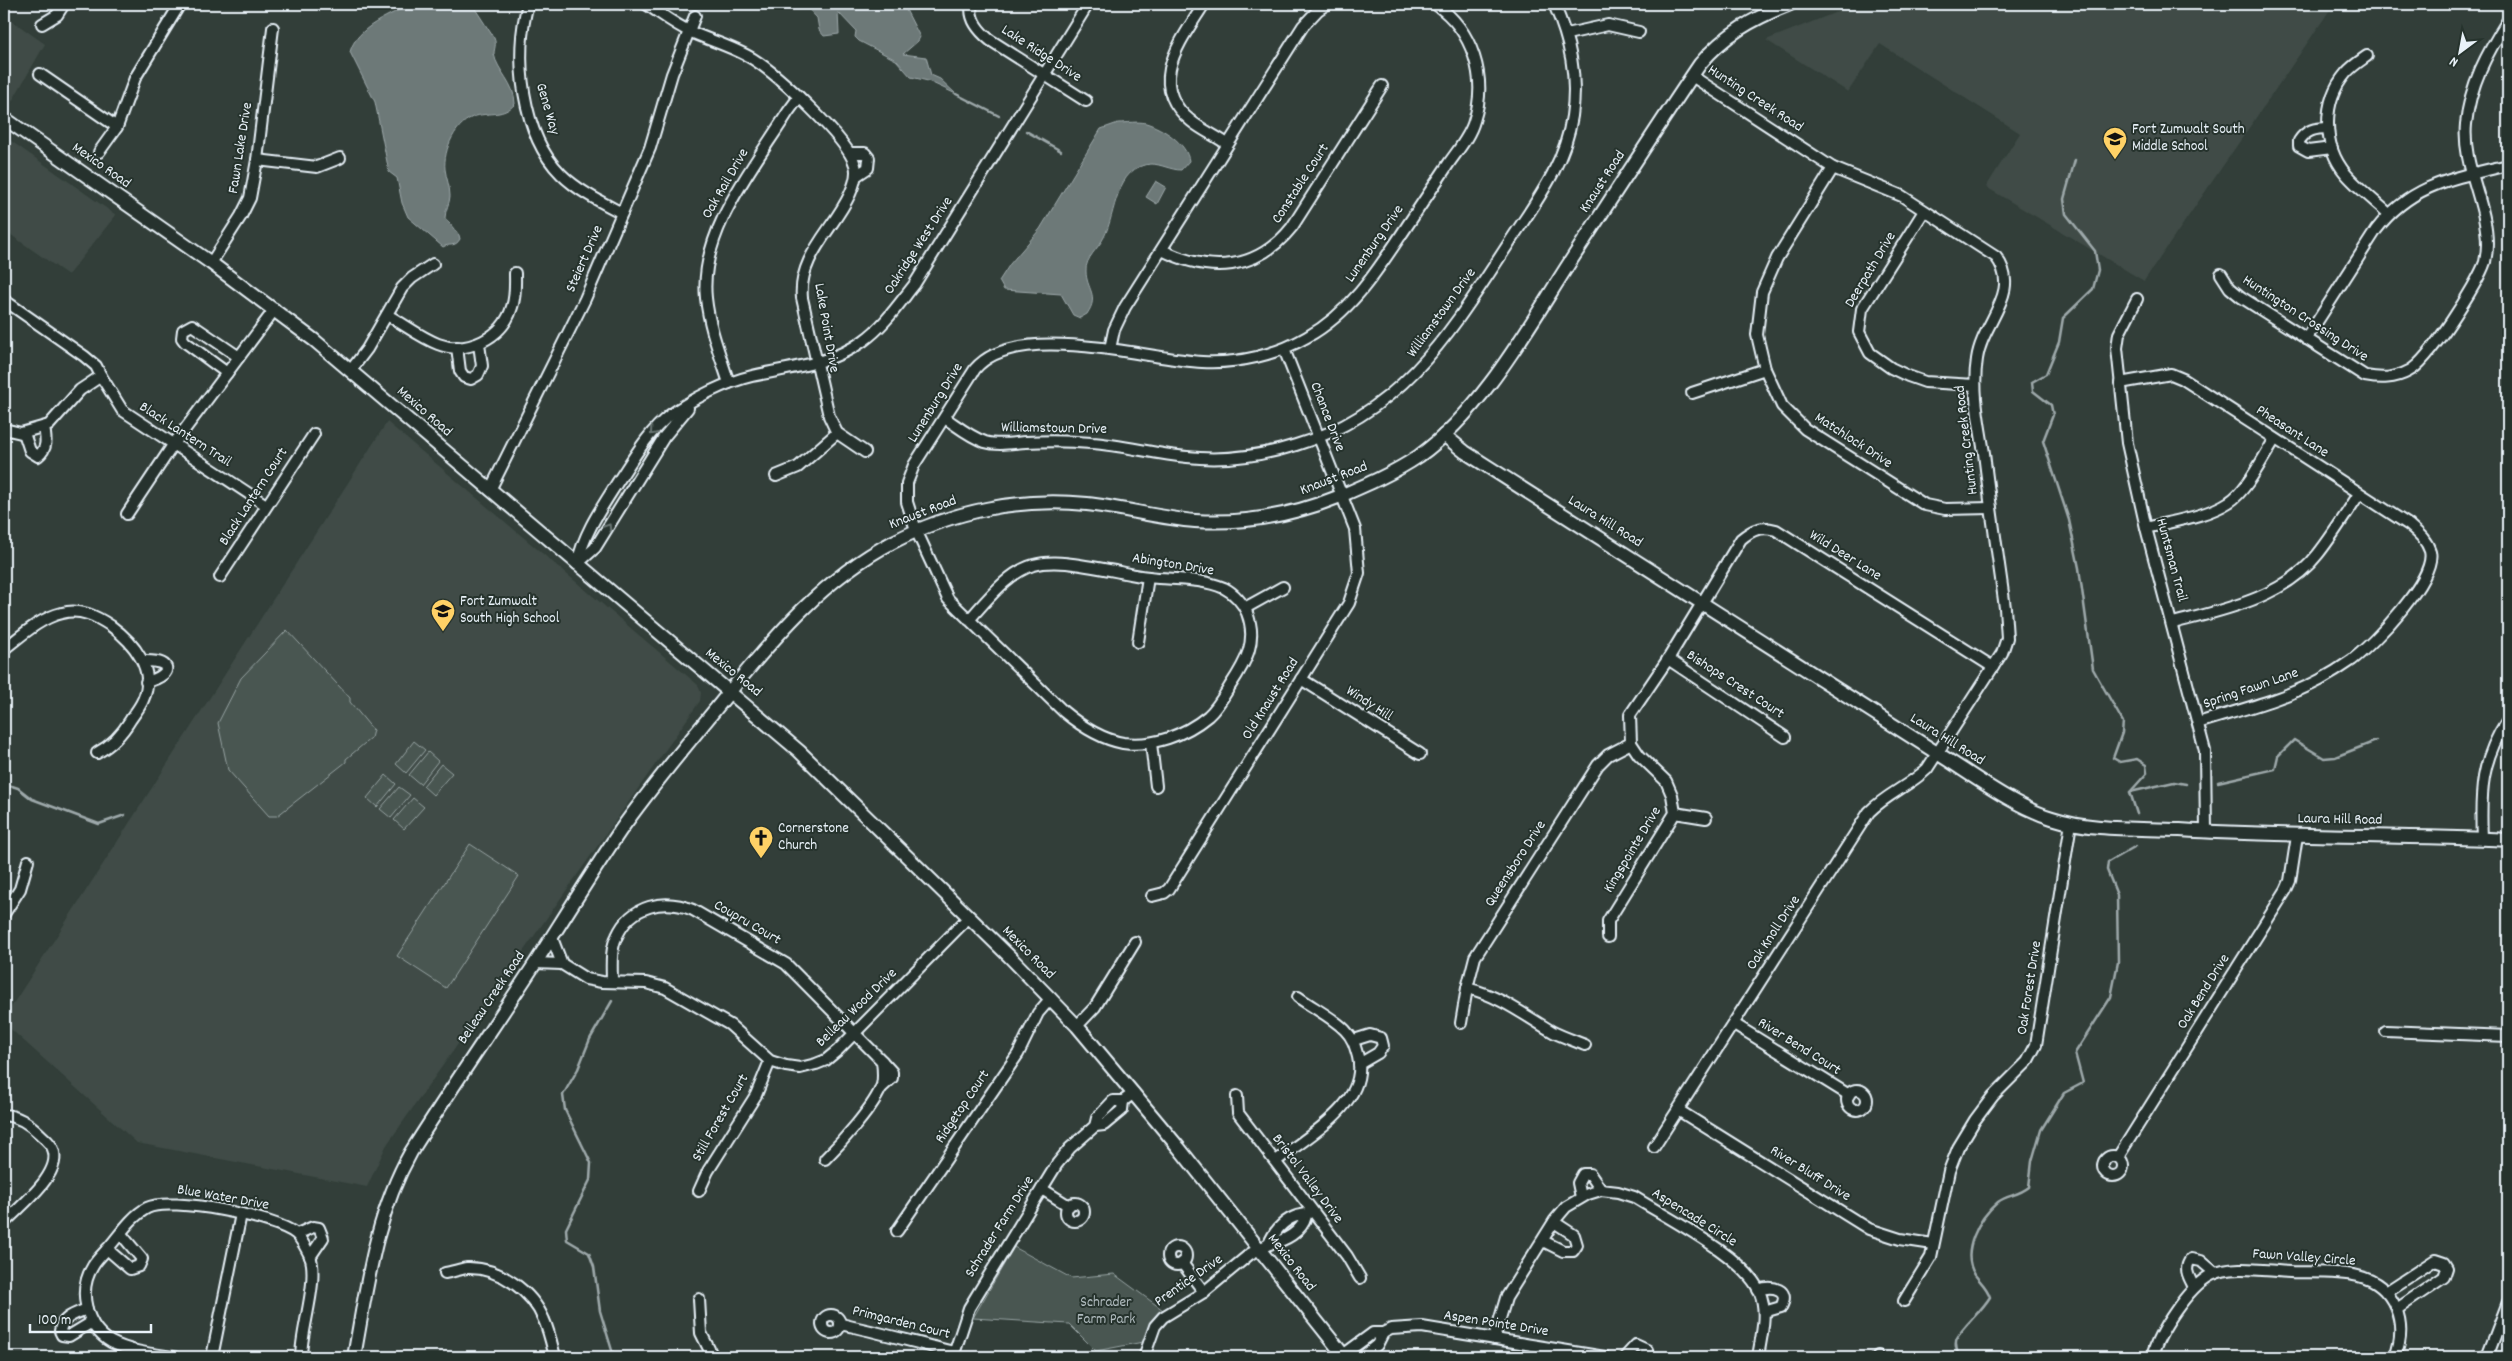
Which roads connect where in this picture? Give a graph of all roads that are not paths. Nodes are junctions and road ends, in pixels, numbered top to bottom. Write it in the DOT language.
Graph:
graph roads {
  1 [pos="64,4"];
  2 [pos="180,4"];
  3 [pos="528,4"];
  4 [pos="646,4"];
  5 [pos="972,4"];
  6 [pos="1088,4"];
  7 [pos="1204,4"];
  8 [pos="1326,4"];
  9 [pos="1435,4"];
  10 [pos="1554,4"];
  11 [pos="1790,4"];
  12 [pos="1767,8"];
  13 [pos="695,16"];
  14 [pos="2508,20"];
  15 [pos="42,24"];
  16 [pos="273,28"];
  17 [pos="689,32"];
  18 [pos="1640,32"];
  19 [pos="1567,34"];
  20 [pos="2367,56"];
  21 [pos="40,74"];
  22 [pos="1044,74"];
  23 [pos="1692,76"];
  24 [pos="1382,86"];
  25 [pos="799,97"];
  26 [pos="1086,101"];
  27 [pos="4,118"];
  28 [pos="117,127"];
  29 [pos="2328,128"];
  30 [pos="1227,144"];
  31 [pos="2332,148"];
  32 [pos="99,152"];
  33 [pos="850,153"];
  34 [pos="340,158"];
  35 [pos="257,160"];
  36 [pos="2508,165"];
  37 [pos="1833,168"];
  38 [pos="2472,174"];
  39 [pos="856,176"];
  40 [pos="1924,211"];
  41 [pos="622,213"];
  42 [pos="2388,214"];
  43 [pos="1162,250"];
  44 [pos="211,262"];
  45 [pos="433,264"];
  46 [pos="515,273"];
  47 [pos="2221,274"];
  48 [pos="2137,299"];
  49 [pos="4,300"];
  50 [pos="275,309"];
  51 [pos="387,315"];
  52 [pos="2306,339"];
  53 [pos="479,344"];
  54 [pos="457,348"];
  55 [pos="1110,349"];
  56 [pos="1284,349"];
  57 [pos="239,357"];
  58 [pos="817,364"];
  59 [pos="351,370"];
  60 [pos="1765,370"];
  61 [pos="227,373"];
  62 [pos="101,376"];
  63 [pos="729,383"];
  64 [pos="2120,383"];
  65 [pos="1974,385"];
  66 [pos="1692,393"];
  67 [pos="692,403"];
  68 [pos="945,418"];
  69 [pos="44,427"];
  70 [pos="4,429"];
  71 [pos="24,433"];
  72 [pos="837,433"];
  73 [pos="314,434"];
  74 [pos="1444,435"];
  75 [pos="1319,437"];
  76 [pos="2275,439"];
  77 [pos="173,445"];
  78 [pos="865,452"];
  79 [pos="776,476"];
  80 [pos="490,490"];
  81 [pos="2359,494"];
  82 [pos="1341,496"];
  83 [pos="266,505"];
  84 [pos="1991,508"];
  85 [pos="127,514"];
  86 [pos="2146,528"];
  87 [pos="916,530"];
  88 [pos="2430,552"];
  89 [pos="577,564"];
  90 [pos="220,577"];
  91 [pos="1148,577"];
  92 [pos="1283,587"];
  93 [pos="1702,603"];
  94 [pos="1245,608"];
  95 [pos="969,620"];
  96 [pos="2173,624"];
  97 [pos="1138,642"];
  98 [pos="4,649"];
  99 [pos="1668,659"];
  100 [pos="143,661"];
  101 [pos="1993,667"];
  102 [pos="1302,678"];
  103 [pos="146,682"];
  104 [pos="730,692"];
  105 [pos="2508,720"];
  106 [pos="2198,723"];
  107 [pos="1785,737"];
  108 [pos="1151,743"];
  109 [pos="1632,743"];
  110 [pos="97,753"];
  111 [pos="1937,753"];
  112 [pos="1420,754"];
  113 [pos="1156,786"];
  114 [pos="1676,814"];
  115 [pos="1706,818"];
  116 [pos="2072,823"];
  117 [pos="2206,832"];
  118 [pos="2297,836"];
  119 [pos="2482,839"];
  120 [pos="2508,840"];
  121 [pos="28,862"];
  122 [pos="1152,896"];
  123 [pos="4,914"];
  124 [pos="969,917"];
  125 [pos="1608,937"];
  126 [pos="552,938"];
  127 [pos="1135,942"];
  128 [pos="535,963"];
  129 [pos="562,964"];
  130 [pos="612,982"];
  131 [pos="1467,988"];
  132 [pos="1298,997"];
  133 [pos="1050,998"];
  134 [pos="1462,1024"];
  135 [pos="1734,1024"];
  136 [pos="1077,1026"];
  137 [pos="2386,1031"];
  138 [pos="855,1032"];
  139 [pos="2508,1036"];
  140 [pos="1354,1040"];
  141 [pos="1585,1045"];
  142 [pos="770,1061"];
  143 [pos="1359,1064"];
  144 [pos="1134,1093"];
  145 [pos="1849,1095"];
  146 [pos="1237,1096"];
  147 [pos="1678,1110"];
  148 [pos="4,1115"];
  149 [pos="1654,1147"];
  150 [pos="2118,1157"];
  151 [pos="825,1159"];
  152 [pos="1276,1161"];
  153 [pos="1042,1188"];
  154 [pos="1601,1190"];
  155 [pos="699,1191"];
  156 [pos="1581,1197"];
  157 [pos="1068,1206"];
  158 [pos="1309,1213"];
  159 [pos="241,1214"];
  160 [pos="1554,1222"];
  161 [pos="4,1223"];
  162 [pos="897,1230"];
  163 [pos="121,1234"];
  164 [pos="298,1234"];
  165 [pos="1542,1241"];
  166 [pos="1933,1244"];
  167 [pos="1264,1247"];
  168 [pos="107,1249"];
  169 [pos="310,1257"];
  170 [pos="1182,1263"];
  171 [pos="444,1273"];
  172 [pos="2216,1273"];
  173 [pos="1360,1278"];
  174 [pos="2194,1287"];
  175 [pos="1758,1290"];
  176 [pos="1204,1292"];
  177 [pos="2386,1292"];
  178 [pos="699,1299"];
  179 [pos="1904,1301"];
  180 [pos="2508,1302"];
  181 [pos="87,1309"];
  182 [pos="2397,1309"];
  183 [pos="1764,1312"];
  184 [pos="92,1322"];
  185 [pos="840,1324"];
  186 [pos="1383,1333"];
  187 [pos="1494,1339"];
  188 [pos="953,1355"];
  189 [pos="1344,1356"];
  190 [pos="174,1357"];
  191 [pos="212,1357"];
  192 [pos="301,1357"];
  193 [pos="354,1357"];
  194 [pos="554,1357"];
  195 [pos="713,1357"];
  196 [pos="1144,1357"];
  197 [pos="1362,1357"];
  198 [pos="1605,1357"];
  199 [pos="1625,1357"];
  200 [pos="1647,1357"];
  201 [pos="1758,1357"];
  202 [pos="2152,1357"];
  203 [pos="2395,1357"];
  204 [pos="2487,1357"];
  1 -- 15 [label="street"];
  2 -- 28 [label="street"];
  3 -- 41 [label="street, Gene Way"];
  4 -- 17 [label="street, Lake Point Drive"];
  5 -- 22 [label="street, Lake Ridge Drive"];
  6 -- 22 [label="street, Oakridge West Drive"];
  7 -- 30 [label="street"];
  8 -- 30 [label="street"];
  9 -- 56 [label="street, Lunenburg Drive"];
  10 -- 19 [label="street, Williamstown Drive"];
  11 -- 12 [label="main road, Knaust Road"];
  12 -- 23 [label="main road, Knaust Road"];
  13 -- 17 [label="street, Steiert Drive"];
  14 -- 38 [label="street, Huntington Crossing Drive"];
  16 -- 35 [label="street, Fawn Lake Drive"];
  17 -- 25 [label="street, Lake Point Drive"];
  17 -- 41 [label="street, Steiert Drive"];
  18 -- 19 [label="street"];
  19 -- 75 [label="street, Williamstown Drive"];
  20 -- 29 [label="street"];
  21 -- 28 [label="street"];
  22 -- 26 [label="street, Lake Ridge Drive"];
  22 -- 58 [label="street, Oakridge West Drive"];
  23 -- 37 [label="street, Hunting Creek Road"];
  23 -- 74 [label="main road, Knaust Road"];
  24 -- 43 [label="street, Constable Court"];
  25 -- 33 [label="street, Lake Point Drive"];
  25 -- 63 [label="street, Oak Rail Drive"];
  27 -- 44 [label="main road, Mexico Road"];
  28 -- 32 [label="street"];
  29 -- 31 [label="street"];
  29 -- 31 [label="street"];
  30 -- 43 [label="street"];
  31 -- 42 [label="street"];
  33 -- 39 [label="street, Lake Point Drive"];
  33 -- 39 [label="street, Lake Point Drive"];
  34 -- 35 [label="street"];
  35 -- 44 [label="street, Fawn Lake Drive"];
  36 -- 38 [label="street"];
  37 -- 40 [label="street, Hunting Creek Road"];
  37 -- 60 [label="street, Matchlock Drive"];
  38 -- 42 [label="street"];
  38 -- 52 [label="street, Huntington Crossing Drive"];
  39 -- 58 [label="street, Lake Point Drive"];
  40 -- 65 [label="street, Hunting Creek Road"];
  40 -- 65 [label="street, Deerpath Drive"];
  41 -- 80 [label="street, Steiert Drive"];
  42 -- 52 [label="street"];
  43 -- 55 [label="street"];
  44 -- 50 [label="main road, Mexico Road"];
  45 -- 51 [label="street"];
  46 -- 53 [label="street"];
  47 -- 52 [label="street, Huntington Crossing Drive"];
  48 -- 64 [label="street, Huntsman Trail"];
  49 -- 62 [label="street, Black Lantern Trail"];
  50 -- 57 [label="street"];
  50 -- 59 [label="main road, Mexico Road"];
  51 -- 54 [label="street"];
  51 -- 59 [label="street"];
  53 -- 54 [label="street"];
  53 -- 54 [label="street"];
  55 -- 56 [label="street, Lunenburg Drive"];
  55 -- 68 [label="street, Lunenburg Drive"];
  56 -- 75 [label="street, Chance Drive"];
  57 -- 61 [label="street"];
  57 -- 61 [label="street"];
  58 -- 63 [label="street, Oakridge West Drive"];
  58 -- 72 [label="street, Lake Point Drive"];
  59 -- 80 [label="main road, Mexico Road"];
  60 -- 66 [label="street"];
  60 -- 84 [label="street, Matchlock Drive"];
  61 -- 77 [label="street"];
  62 -- 69 [label="street"];
  62 -- 77 [label="street, Black Lantern Trail"];
  63 -- 67 [label="street, Oakridge West Drive"];
  64 -- 76 [label="street, Pheasant Lane"];
  64 -- 86 [label="street, Huntsman Trail"];
  65 -- 84 [label="street, Hunting Creek Road"];
  89 -- 67 [label="street, Oakridge West Drive, one-way"];
  67 -- 89 [label="street, Oakridge West Drive, one-way"];
  68 -- 75 [label="street, Williamstown Drive"];
  68 -- 87 [label="street, Lunenburg Drive"];
  69 -- 71 [label="street"];
  69 -- 71 [label="street"];
  70 -- 71 [label="street"];
  72 -- 78 [label="street"];
  72 -- 79 [label="street"];
  73 -- 83 [label="street, Black Lantern Court"];
  74 -- 82 [label="main road, Knaust Road"];
  74 -- 93 [label="main road, Laura Hill Road"];
  75 -- 82 [label="street, Chance Drive"];
  76 -- 81 [label="street, Pheasant Lane"];
  76 -- 86 [label="street"];
  77 -- 83 [label="street, Black Lantern Trail"];
  77 -- 85 [label="street"];
  80 -- 89 [label="main road, Mexico Road"];
  81 -- 88 [label="street, Pheasant Lane"];
  81 -- 96 [label="street"];
  82 -- 87 [label="main road, Knaust Road"];
  82 -- 102 [label="street, Old Knaust Road"];
  83 -- 90 [label="street, Black Lantern Court"];
  84 -- 101 [label="street, Hunting Creek Road"];
  86 -- 96 [label="street, Huntsman Trail"];
  87 -- 95 [label="street, Abington Drive"];
  87 -- 104 [label="main road, Knaust Road"];
  88 -- 106 [label="street, Spring Fawn Lane"];
  89 -- 104 [label="main road, Mexico Road"];
  91 -- 94 [label="street, Abington Drive"];
  91 -- 95 [label="street, Abington Drive"];
  91 -- 97 [label="street"];
  92 -- 94 [label="street"];
  93 -- 99 [label="street"];
  93 -- 101 [label="street, Wild Deer Lane"];
  93 -- 111 [label="main road, Laura Hill Road"];
  94 -- 108 [label="street, Abington Drive"];
  95 -- 108 [label="street, Abington Drive"];
  96 -- 106 [label="street, Huntsman Trail"];
  98 -- 100 [label="street"];
  99 -- 107 [label="street, Bishops Crest Court"];
  99 -- 109 [label="street"];
  100 -- 103 [label="street"];
  100 -- 103 [label="street"];
  101 -- 111 [label="street, Hunting Creek Road"];
  102 -- 112 [label="street, Windy Hill"];
  102 -- 122 [label="street, Old Knaust Road"];
  103 -- 110 [label="street"];
  104 -- 124 [label="main road, Mexico Road"];
  104 -- 126 [label="main road, Belleau Creek Road"];
  105 -- 119 [label="street"];
  106 -- 117 [label="street, Huntsman Trail"];
  108 -- 113 [label="street"];
  109 -- 114 [label="street, Kingspointe Drive"];
  109 -- 131 [label="street, Queensboro Drive"];
  111 -- 116 [label="main road, Laura Hill Road"];
  111 -- 135 [label="street, Oak Knoll Drive"];
  114 -- 115 [label="street"];
  114 -- 125 [label="street, Kingspointe Drive"];
  116 -- 117 [label="main road, Laura Hill Road"];
  116 -- 166 [label="street, Oak Forest Drive"];
  117 -- 118 [label="main road, Laura Hill Road"];
  118 -- 119 [label="main road, Laura Hill Road"];
  118 -- 150 [label="street, Oak Bend Drive"];
  119 -- 120 [label="main road, Laura Hill Road"];
  121 -- 123 [label="street"];
  124 -- 133 [label="main road, Mexico Road"];
  124 -- 138 [label="street, Belleau Wood Drive"];
  126 -- 128 [label="main road, Belleau Creek Road"];
  126 -- 129 [label="street"];
  127 -- 136 [label="street"];
  128 -- 129 [label="street, Belleau Wood Drive"];
  128 -- 193 [label="main road, Belleau Creek Road"];
  129 -- 130 [label="street, Belleau Wood Drive"];
  130 -- 138 [label="street, Coupru Court"];
  130 -- 142 [label="street, Belleau Wood Drive"];
  131 -- 134 [label="street, Queensboro Drive"];
  131 -- 141 [label="street"];
  132 -- 140 [label="street"];
  133 -- 136 [label="main road, Mexico Road"];
  133 -- 162 [label="street, Ridgetop Court"];
  135 -- 145 [label="street, River Bend Court"];
  135 -- 147 [label="street, Oak Knoll Drive"];
  136 -- 144 [label="main road, Mexico Road"];
  137 -- 139 [label="street"];
  138 -- 142 [label="street, Belleau Wood Drive"];
  138 -- 151 [label="street, Coupru Court"];
  140 -- 143 [label="street"];
  140 -- 143 [label="street"];
  142 -- 155 [label="street, Still Forest Court"];
  143 -- 152 [label="street"];
  144 -- 153 [label="street, Schrader Farm Drive"];
  144 -- 167 [label="main road, Mexico Road"];
  146 -- 152 [label="street, Bristol Valley Drive"];
  147 -- 149 [label="street, Oak Knoll Drive"];
  147 -- 166 [label="street, River Bluff Drive"];
  148 -- 161 [label="street"];
  152 -- 158 [label="street, Bristol Valley Drive"];
  153 -- 157 [label="street"];
  153 -- 188 [label="street, Schrader Farm Drive"];
  154 -- 156 [label="street"];
  154 -- 156 [label="street"];
  154 -- 175 [label="street, Aspencade Circle"];
  156 -- 160 [label="street"];
  158 -- 167 [label="street, Prentice Drive"];
  158 -- 173 [label="street, Bristol Valley Drive"];
  159 -- 163 [label="street, Blue Water Drive"];
  159 -- 164 [label="street, Blue Water Drive"];
  159 -- 191 [label="street"];
  160 -- 165 [label="street"];
  160 -- 165 [label="street"];
  163 -- 168 [label="street, Blue Water Drive"];
  163 -- 168 [label="street"];
  164 -- 169 [label="street"];
  164 -- 169 [label="street"];
  165 -- 187 [label="street"];
  166 -- 179 [label="street, Oak Forest Drive"];
  167 -- 176 [label="street, Prentice Drive"];
  167 -- 189 [label="main road, Mexico Road"];
  168 -- 181 [label="street, Blue Water Drive"];
  169 -- 192 [label="street"];
  170 -- 176 [label="street"];
  171 -- 194 [label="street"];
  172 -- 174 [label="street, Fawn Valley Circle"];
  172 -- 174 [label="street"];
  172 -- 177 [label="street, Fawn Valley Circle"];
  174 -- 202 [label="street, Fawn Valley Circle"];
  175 -- 183 [label="street, Aspencade Circle"];
  175 -- 183 [label="street"];
  176 -- 196 [label="street, Prentice Drive"];
  177 -- 182 [label="street, Fawn Valley Circle"];
  177 -- 182 [label="street"];
  178 -- 195 [label="street"];
  180 -- 204 [label="street"];
  181 -- 184 [label="street, Blue Water Drive"];
  181 -- 184 [label="street"];
  182 -- 203 [label="street, Fawn Valley Circle"];
  183 -- 201 [label="street, Aspencade Circle"];
  184 -- 190 [label="street, Blue Water Drive"];
  185 -- 188 [label="street, Primgarden Court"];
  186 -- 187 [label="street, Aspen Pointe Drive"];
  186 -- 189 [label="street, Aspen Pointe Drive"];
  186 -- 197 [label="street"];
  187 -- 198 [label="street, Aspen Pointe Drive"];
  199 -- 200 [label="street"];
}
